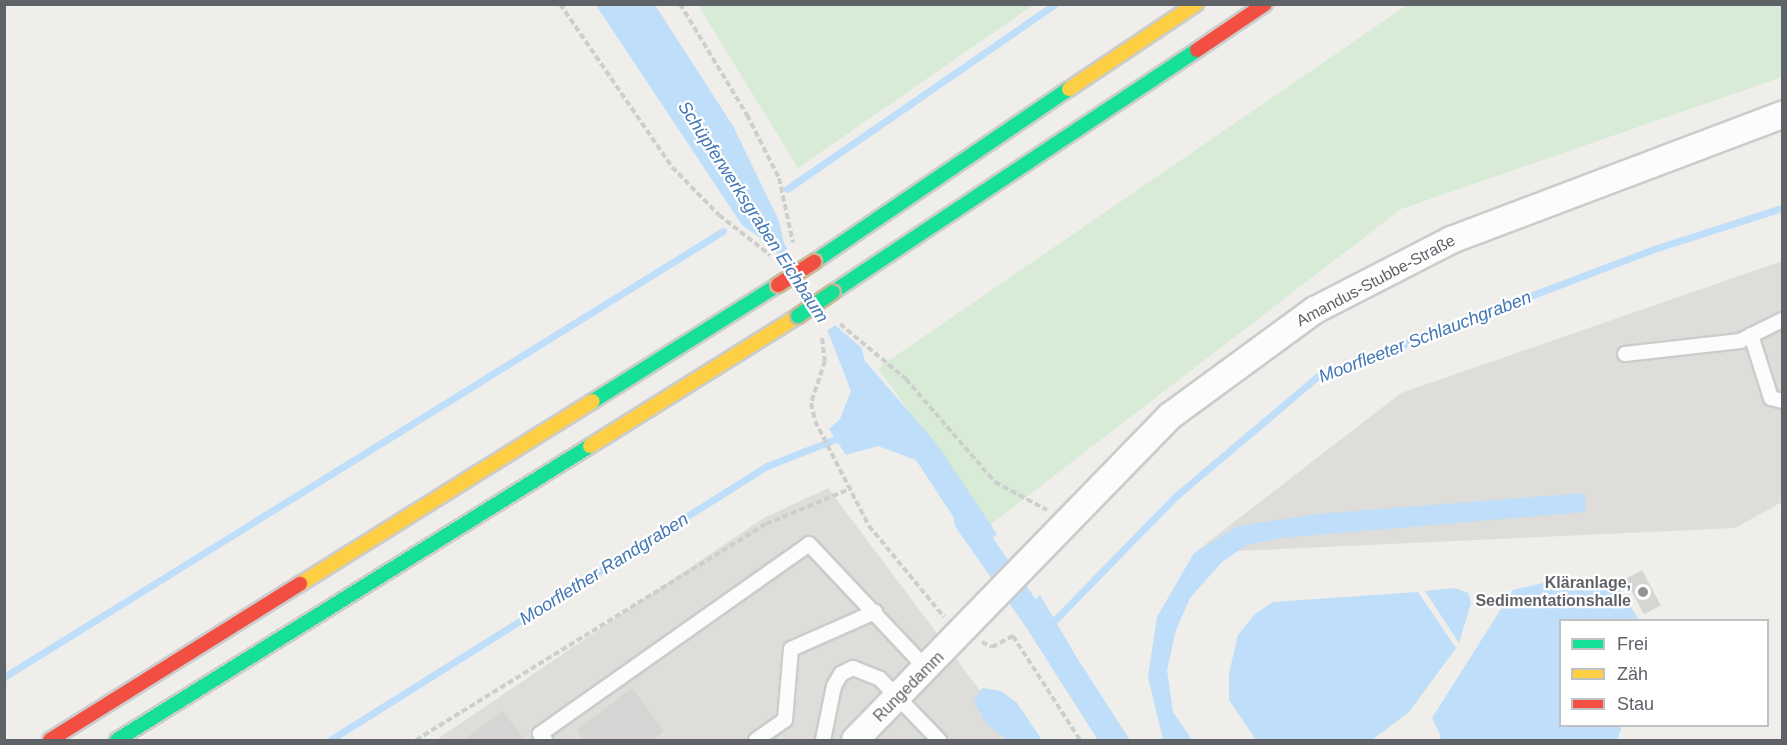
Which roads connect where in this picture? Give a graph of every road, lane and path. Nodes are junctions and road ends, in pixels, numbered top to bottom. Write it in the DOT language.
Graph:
graph roads {
  1 [pos="560,4"];
  2 [pos="680,4"];
  3 [pos="1196,4"];
  4 [pos="1265,4"];
  5 [pos="1782,115"];
  6 [pos="793,243"];
  7 [pos="770,255"];
  8 [pos="1782,320"];
  9 [pos="840,324"];
  10 [pos="1751,335"];
  11 [pos="822,338"];
  12 [pos="1625,354"];
  13 [pos="1782,401"];
  14 [pos="852,488"];
  15 [pos="1059,532"];
  16 [pos="875,612"];
  17 [pos="962,634"];
  18 [pos="927,669"];
  19 [pos="897,699"];
  20 [pos="50,741"];
  21 [pos="117,741"];
  22 [pos="416,741"];
  23 [pos="545,741"];
  24 [pos="756,741"];
  25 [pos="823,741"];
  26 [pos="855,741"];
  27 [pos="939,741"];
  28 [pos="1080,741"];
  1 -- 7 [label="path"];
  2 -- 6 [label="path"];
  3 -- 20 [label="highway, bridge"];
  4 -- 21 [label="highway, bridge"];
  5 -- 15 [label="street, Amandus-Stubbe-Straße"];
  8 -- 10 [label="lane"];
  9 -- 15 [label="path"];
  10 -- 12 [label="lane"];
  10 -- 13 [label="lane"];
  11 -- 14 [label="path"];
  14 -- 17 [label="path"];
  14 -- 22 [label="path"];
  15 -- 17 [label="street, Amandus-Stubbe-Straße"];
  16 -- 18 [label="lane"];
  16 -- 23 [label="lane"];
  16 -- 24 [label="lane"];
  17 -- 18 [label="street, Rungedamm"];
  17 -- 28 [label="path"];
  18 -- 19 [label="street, Rungedamm"];
  19 -- 25 [label="lane"];
  19 -- 26 [label="street, Rungedamm"];
  19 -- 27 [label="lane"];
}
